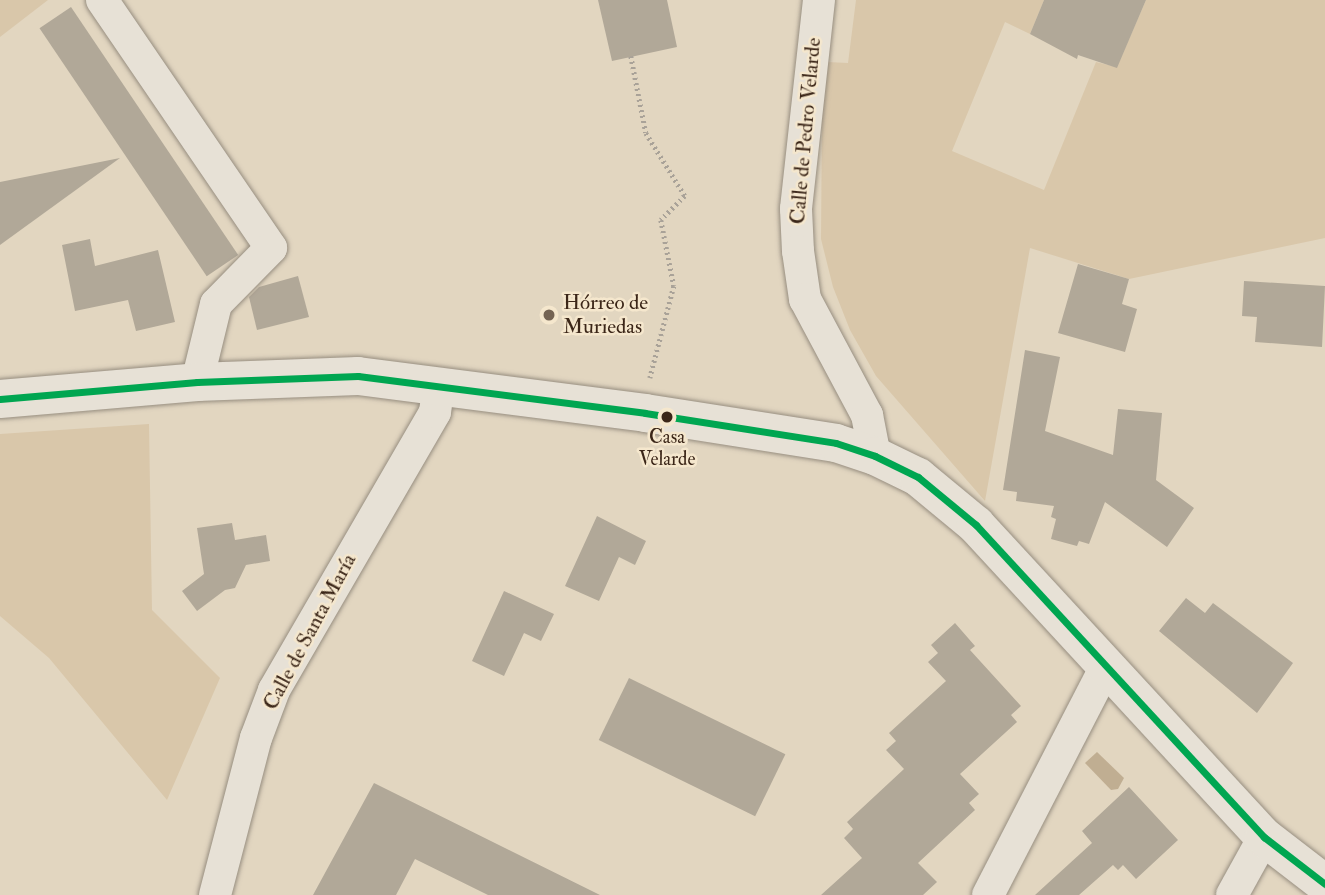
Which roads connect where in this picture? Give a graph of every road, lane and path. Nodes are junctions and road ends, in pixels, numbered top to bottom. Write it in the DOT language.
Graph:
graph roads {
  1 [pos="102,0"];
  2 [pos="819,0"];
  3 [pos="631,57"];
  4 [pos="197,382"];
  5 [pos="439,384"];
  6 [pos="0,399"];
  7 [pos="645,413"];
  8 [pos="875,456"];
  9 [pos="1105,668"];
  10 [pos="1264,837"];
  11 [pos="1325,884"];
  12 [pos="215,895"];
  13 [pos="988,895"];
  14 [pos="1232,895"];
  1 -- 4 [label="street"];
  2 -- 8 [label="street, Calle de Pedro Velarde"];
  3 -- 7 [label="path"];
  4 -- 5 [label="street"];
  4 -- 6 [label="street"];
  5 -- 7 [label="street"];
  5 -- 12 [label="street, Calle de Santa María"];
  7 -- 8 [label="street"];
  8 -- 9 [label="street"];
  9 -- 10 [label="street"];
  9 -- 13 [label="street"];
  10 -- 11 [label="street"];
  10 -- 14 [label="street"];
}
